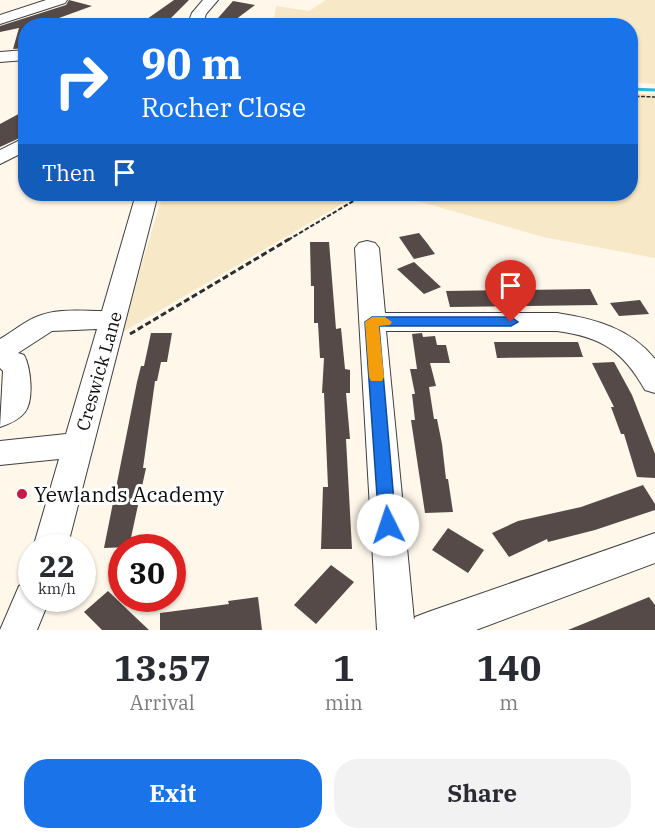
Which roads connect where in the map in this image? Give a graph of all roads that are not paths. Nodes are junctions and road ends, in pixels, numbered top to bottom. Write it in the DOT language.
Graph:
graph roads {
  1 [pos="60,0"];
  2 [pos="211,0"];
  3 [pos="197,18"];
  4 [pos="0,20"];
  5 [pos="18,56"];
  6 [pos="0,57"];
  7 [pos="18,148"];
  8 [pos="0,158"];
  9 [pos="145,201"];
  10 [pos="367,248"];
  11 [pos="372,322"];
  12 [pos="111,329"];
  13 [pos="645,346"];
  14 [pos="0,352"];
  15 [pos="0,358"];
  16 [pos="655,383"];
  17 [pos="0,416"];
  18 [pos="78,445"];
  19 [pos="0,453"];
  20 [pos="54,534"];
  21 [pos="655,548"];
  22 [pos="26,612"];
  23 [pos="18,630"];
  24 [pos="396,630"];
  25 [pos="428,630"];
  1 -- 4 [label="street"];
  2 -- 3 [label="street"];
  5 -- 6 [label="street"];
  7 -- 8 [label="street"];
  9 -- 12 [label="street, Creswick Lane"];
  10 -- 11 [label="street"];
  11 -- 13 [label="street"];
  11 -- 24 [label="street"];
  12 -- 14 [label="street"];
  12 -- 18 [label="street, Creswick Lane"];
  13 -- 16 [label="street"];
  15 -- 17 [label="street"];
  18 -- 19 [label="street"];
  18 -- 20 [label="street, Creswick Lane"];
  21 -- 25 [label="street"];
  22 -- 23 [label="street"];
}
